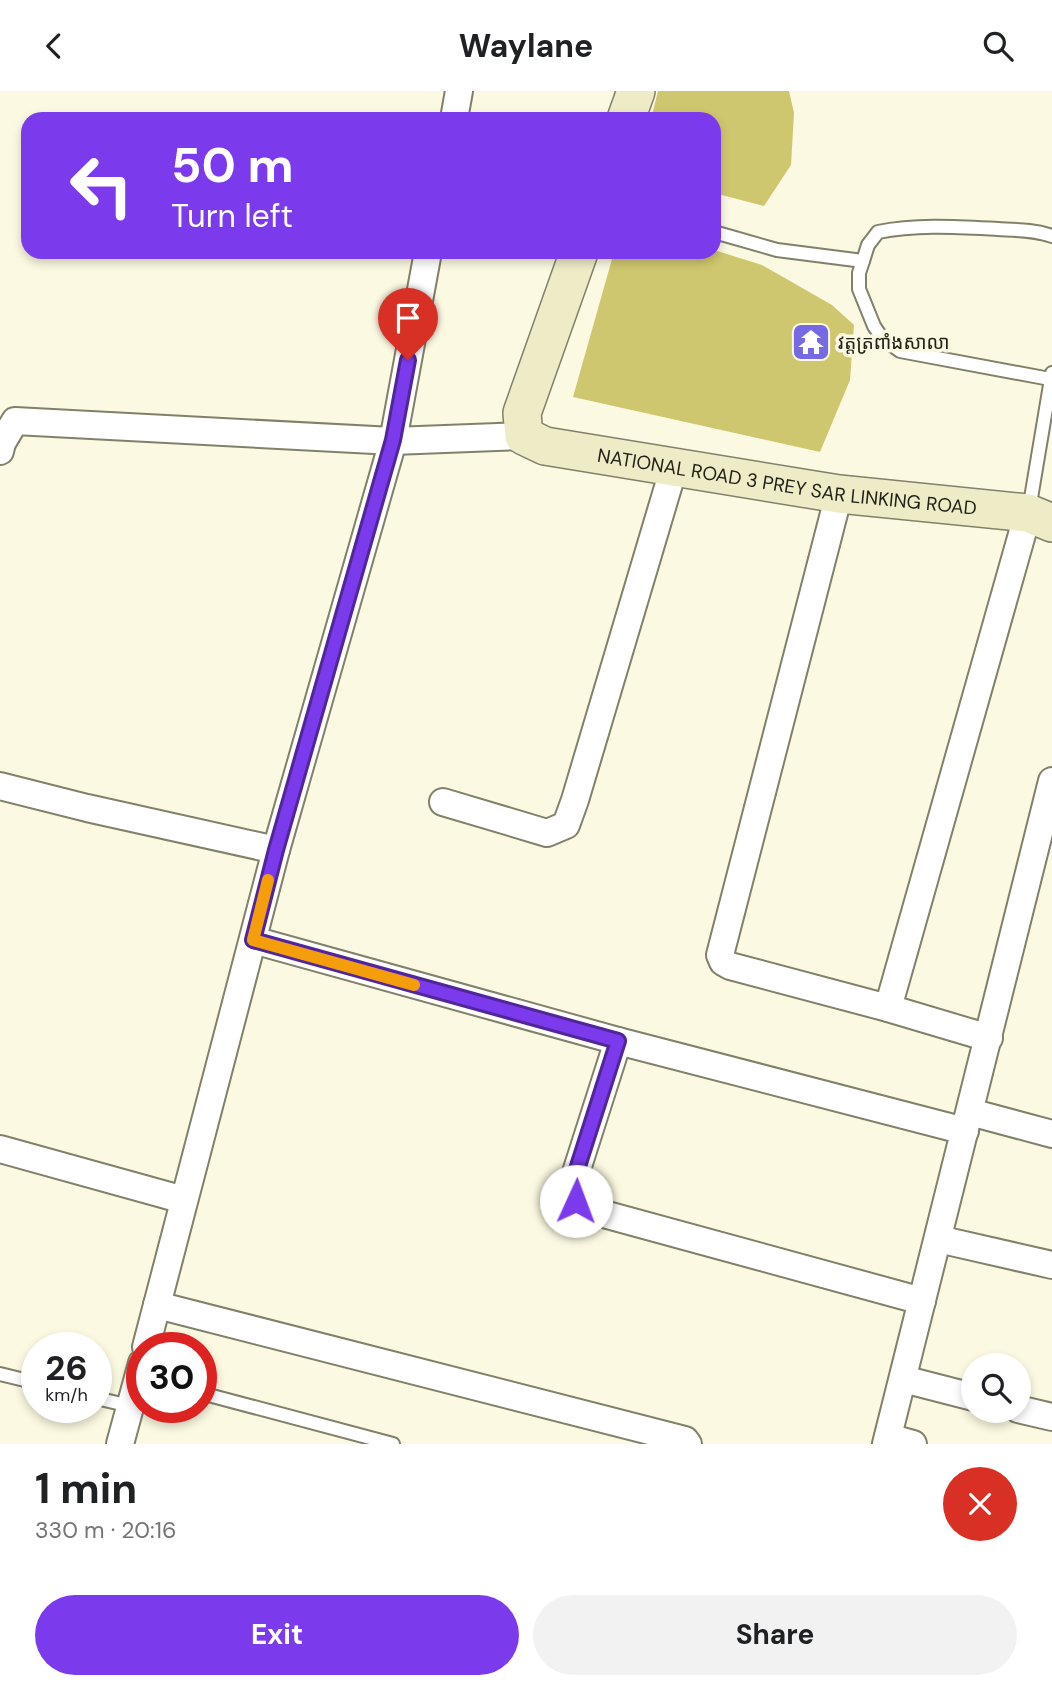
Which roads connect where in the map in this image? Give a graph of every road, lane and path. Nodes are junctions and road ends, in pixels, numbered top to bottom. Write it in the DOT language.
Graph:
graph roads {
  1 [pos="459,91"];
  2 [pos="636,91"];
  3 [pos="455,112"];
  4 [pos="628,112"];
  5 [pos="721,234"];
  6 [pos="1052,236"];
  7 [pos="427,259"];
  8 [pos="577,259"];
  9 [pos="863,261"];
  10 [pos="1051,376"];
  11 [pos="524,436"];
  12 [pos="393,440"];
  13 [pos="0,451"];
  14 [pos="674,467"];
  15 [pos="839,493"];
  16 [pos="1040,518"];
  17 [pos="1052,781"];
  18 [pos="0,786"];
  19 [pos="443,802"];
  20 [pos="276,850"];
  21 [pos="253,940"];
  22 [pos="888,1008"];
  23 [pos="989,1038"];
  24 [pos="618,1041"];
  25 [pos="967,1122"];
  26 [pos="1052,1134"];
  27 [pos="0,1149"];
  28 [pos="184,1200"];
  29 [pos="938,1239"];
  30 [pos="1052,1265"];
  31 [pos="922,1301"];
  32 [pos="157,1305"];
  33 [pos="150,1332"];
  34 [pos="0,1374"];
  35 [pos="21,1379"];
  36 [pos="903,1379"];
  37 [pos="961,1394"];
  38 [pos="217,1397"];
  39 [pos="1031,1412"];
  40 [pos="1052,1417"];
  41 [pos="126,1421"];
  42 [pos="896,1442"];
  43 [pos="120,1444"];
  44 [pos="393,1444"];
  45 [pos="688,1444"];
  1 -- 3 [label="street"];
  2 -- 4 [label="street"];
  5 -- 9 [label="lane"];
  6 -- 9 [label="lane"];
  7 -- 12 [label="street"];
  8 -- 11 [label="street"];
  9 -- 10 [label="lane"];
  10 -- 16 [label="lane"];
  11 -- 12 [label="street"];
  11 -- 14 [label="street, NATIONAL ROAD 3 PREY SAR LINKING ROAD"];
  12 -- 13 [label="street"];
  12 -- 20 [label="street"];
  14 -- 15 [label="street, NATIONAL ROAD 3 PREY SAR LINKING ROAD"];
  14 -- 19 [label="street"];
  15 -- 16 [label="street, NATIONAL ROAD 3 PREY SAR LINKING ROAD"];
  15 -- 22 [label="street"];
  16 -- 22 [label="street"];
  17 -- 23 [label="street"];
  18 -- 20 [label="street"];
  20 -- 21 [label="street"];
  21 -- 24 [label="street"];
  21 -- 28 [label="street"];
  22 -- 23 [label="street"];
  23 -- 25 [label="street"];
  24 -- 25 [label="street"];
  24 -- 31 [label="street"];
  25 -- 26 [label="street"];
  25 -- 29 [label="street"];
  27 -- 28 [label="street"];
  28 -- 32 [label="street"];
  29 -- 30 [label="street"];
  29 -- 31 [label="street"];
  31 -- 36 [label="street"];
  32 -- 33 [label="street"];
  32 -- 45 [label="street"];
  34 -- 35 [label="lane"];
  36 -- 37 [label="street"];
  36 -- 42 [label="street"];
  38 -- 44 [label="lane"];
  39 -- 40 [label="street"];
  41 -- 43 [label="street"];
}
